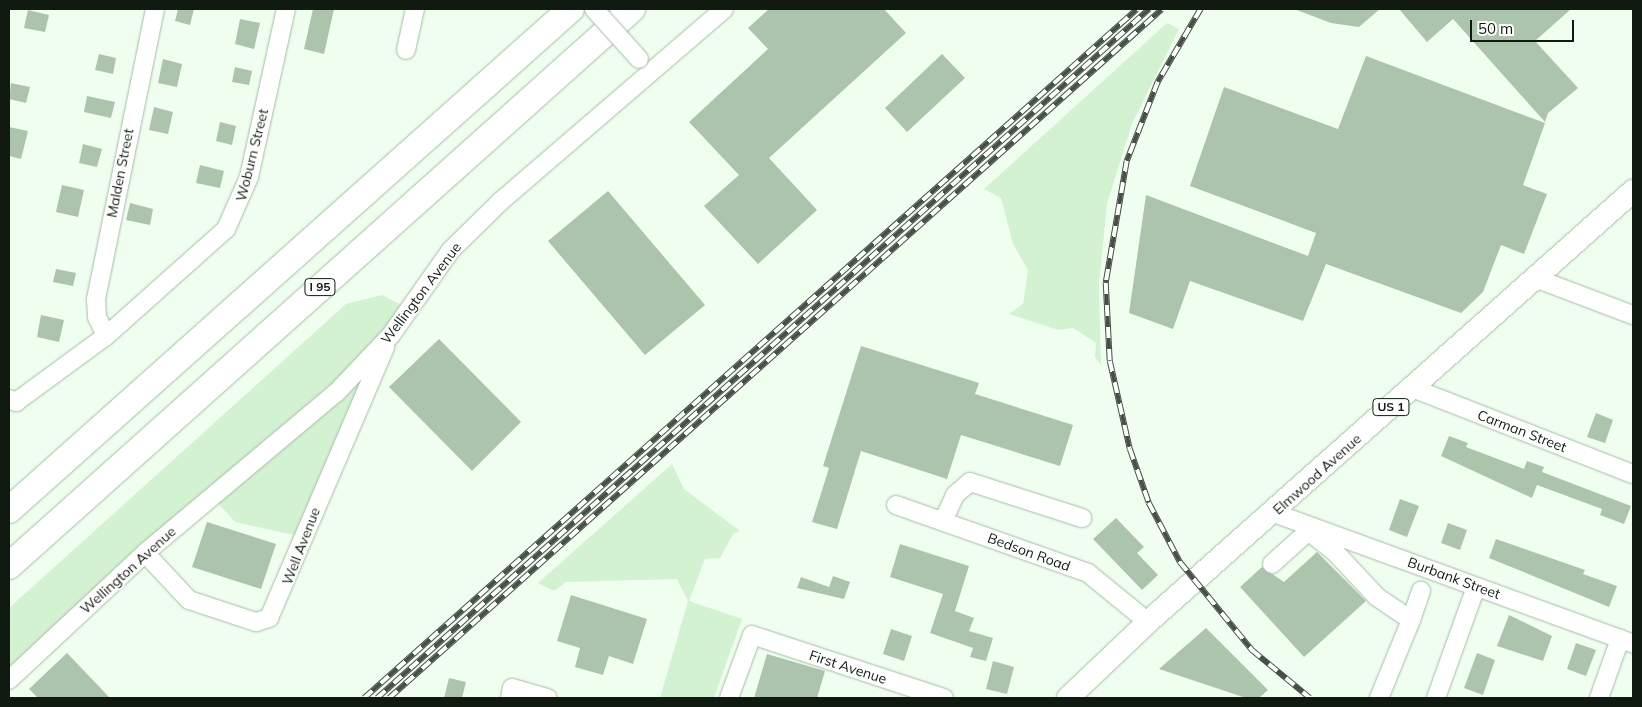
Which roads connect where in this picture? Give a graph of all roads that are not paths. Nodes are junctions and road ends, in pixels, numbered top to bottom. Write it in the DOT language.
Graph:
graph roads {
  1 [pos="155,9"];
  2 [pos="286,9"];
  3 [pos="415,9"];
  4 [pos="571,9"];
  5 [pos="594,9"];
  6 [pos="632,9"];
  7 [pos="724,9"];
  8 [pos="406,50"];
  9 [pos="651,74"];
  10 [pos="1633,191"];
  11 [pos="1535,278"];
  12 [pos="1633,315"];
  13 [pos="391,335"];
  14 [pos="106,336"];
  15 [pos="1412,388"];
  16 [pos="9,400"];
  17 [pos="1633,474"];
  18 [pos="896,505"];
  19 [pos="9,510"];
  20 [pos="1274,513"];
  21 [pos="1082,518"];
  22 [pos="943,521"];
  23 [pos="1311,529"];
  24 [pos="145,553"];
  25 [pos="1272,564"];
  26 [pos="9,566"];
  27 [pos="1476,586"];
  28 [pos="1421,591"];
  29 [pos="1411,620"];
  30 [pos="1148,622"];
  31 [pos="1627,641"];
  32 [pos="9,680"];
  33 [pos="511,693"];
  34 [pos="548,698"];
  35 [pos="729,698"];
  36 [pos="944,698"];
  37 [pos="1068,698"];
  38 [pos="1379,698"];
  39 [pos="1436,698"];
  40 [pos="1598,698"];
  1 -- 14 [label="street, Malden Street"];
  2 -- 14 [label="street, Woburn Street"];
  3 -- 8 [label="street"];
  4 -- 19 [label="highway"];
  5 -- 9 [label="street, bridge"];
  6 -- 26 [label="highway, I 95"];
  7 -- 9 [label="street, Wellington Avenue"];
  9 -- 13 [label="street, Wellington Avenue"];
  10 -- 11 [label="main road, Elmwood Avenue / US 1"];
  11 -- 12 [label="street"];
  11 -- 15 [label="main road, Elmwood Avenue / US 1"];
  13 -- 24 [label="street, Wellington Avenue"];
  13 -- 24 [label="street, Well Avenue"];
  14 -- 16 [label="street, Woburn Street"];
  15 -- 17 [label="street, Carman Street"];
  15 -- 20 [label="main road, Elmwood Avenue / US 1"];
  18 -- 22 [label="street, Bedson Road"];
  20 -- 23 [label="street, Burbank Street"];
  20 -- 30 [label="main road, Elmwood Avenue / US 1"];
  21 -- 22 [label="street"];
  22 -- 30 [label="street, Bedson Road"];
  23 -- 25 [label="street"];
  23 -- 27 [label="street, Burbank Street"];
  23 -- 29 [label="street"];
  24 -- 32 [label="street, Wellington Avenue"];
  27 -- 31 [label="street, Burbank Street"];
  27 -- 39 [label="street"];
  28 -- 29 [label="street"];
  29 -- 38 [label="street"];
  30 -- 37 [label="main road, Elmwood Avenue / US 1"];
  31 -- 40 [label="street"];
  33 -- 34 [label="street"];
  35 -- 36 [label="street, First Avenue"];
}
